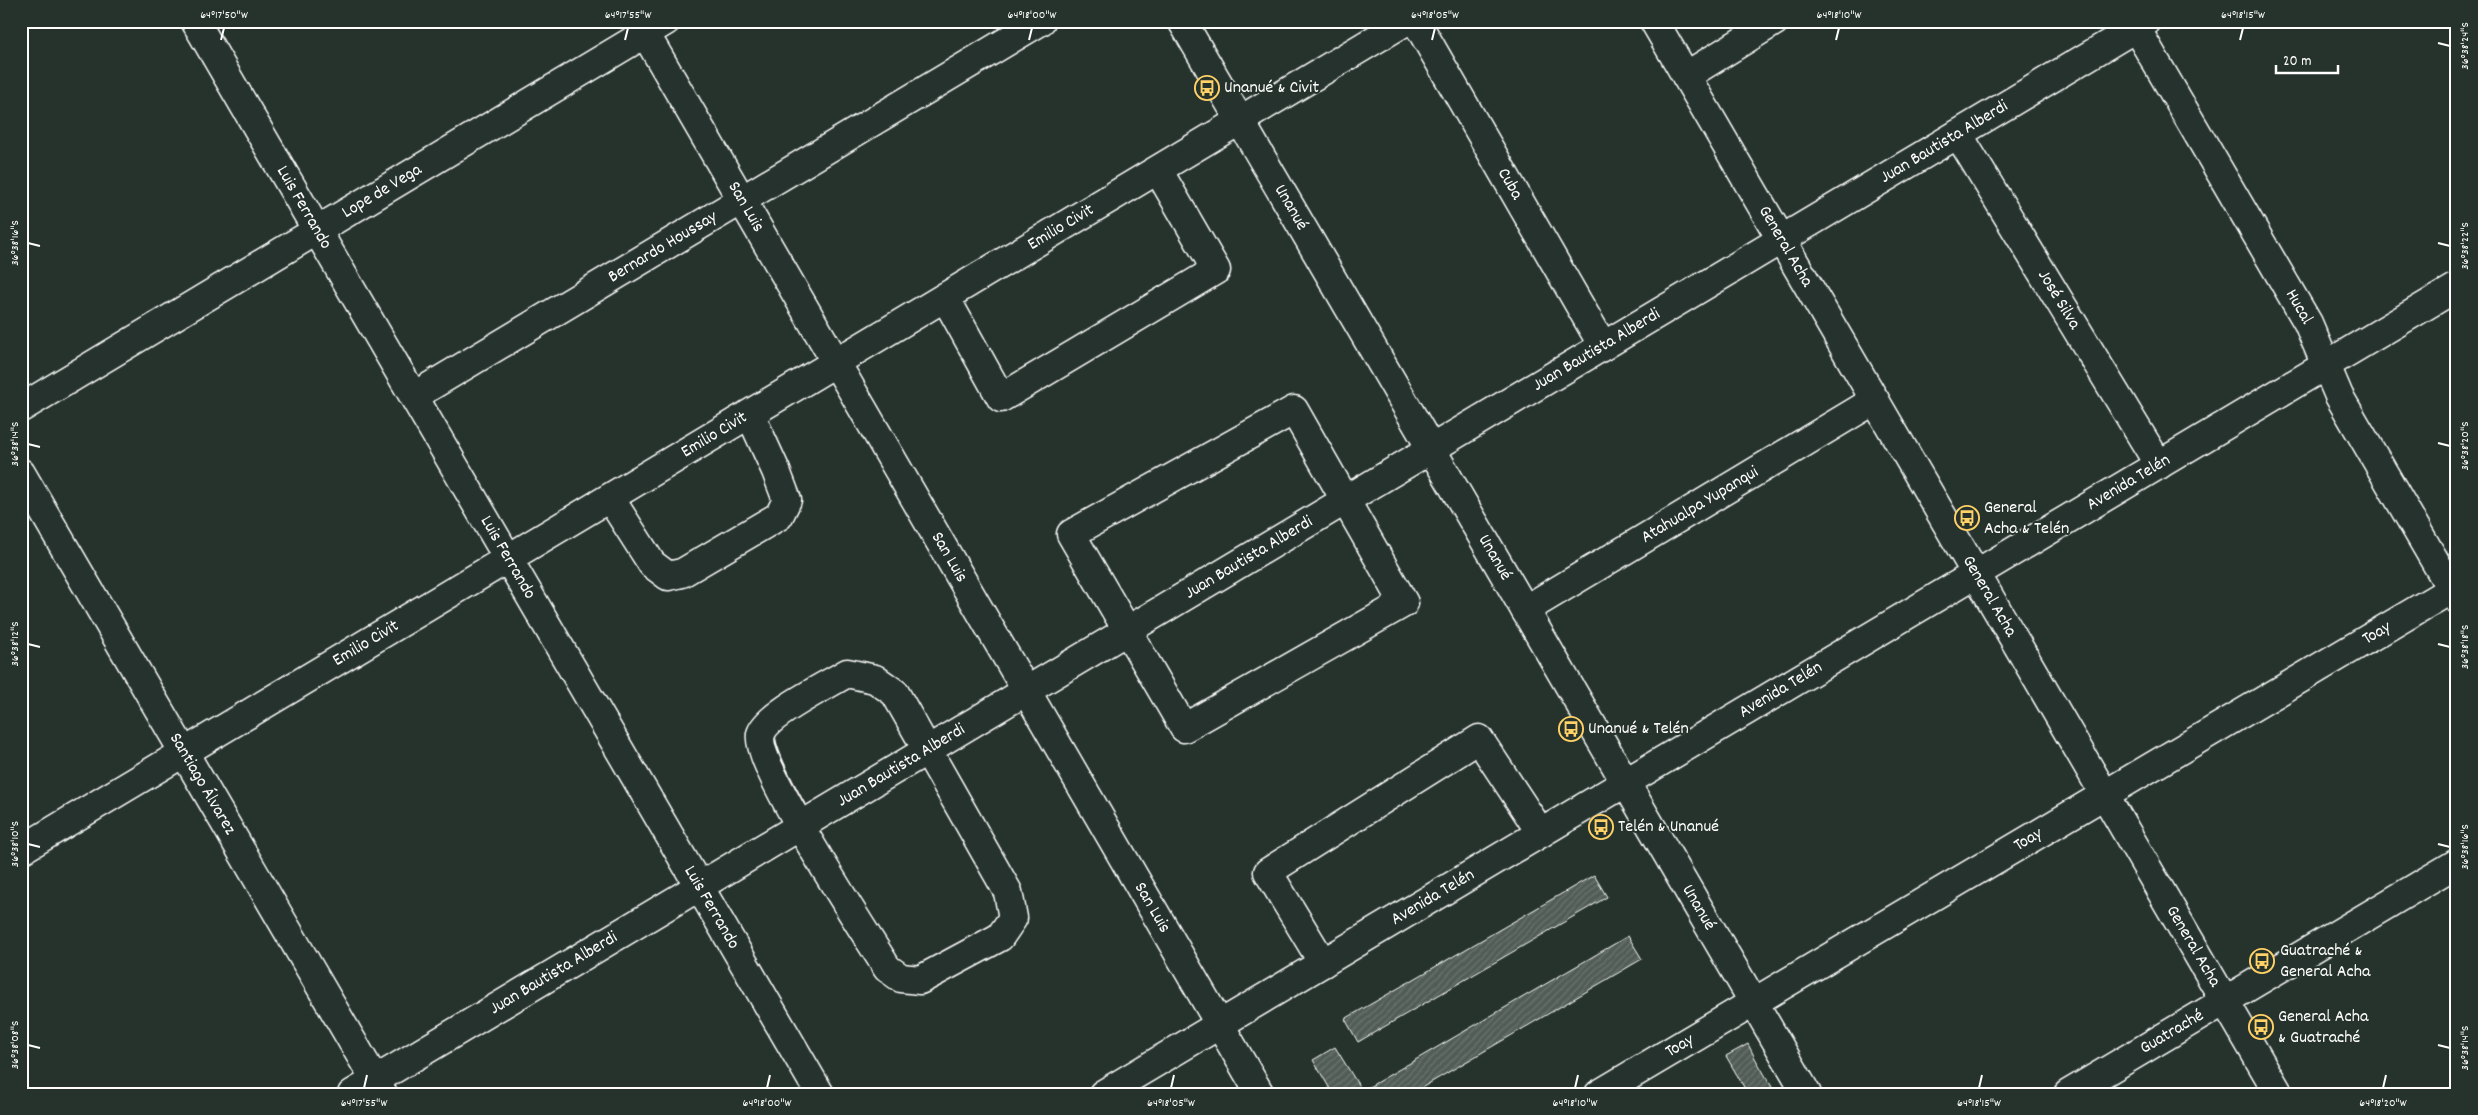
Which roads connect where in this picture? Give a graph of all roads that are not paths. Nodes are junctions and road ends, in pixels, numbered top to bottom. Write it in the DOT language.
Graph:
graph roads {
  1 [pos="195,21"];
  2 [pos="1041,21"];
  3 [pos="1182,21"];
  4 [pos="1406,21"];
  5 [pos="1416,21"];
  6 [pos="1654,21"];
  7 [pos="1775,21"];
  8 [pos="2138,23"];
  9 [pos="649,25"];
  10 [pos="1686,76"];
  11 [pos="1240,120"];
  12 [pos="1958,134"];
  13 [pos="1158,170"];
  14 [pos="742,200"];
  15 [pos="317,231"];
  16 [pos="1782,240"];
  17 [pos="2457,287"];
  18 [pos="945,298"];
  19 [pos="1603,346"];
  20 [pos="836,362"];
  21 [pos="2326,364"];
  22 [pos="414,396"];
  23 [pos="1875,400"];
  24 [pos="21,408"];
  25 [pos="750,414"];
  26 [pos="1431,449"];
  27 [pos="2159,464"];
  28 [pos="21,473"];
  29 [pos="610,498"];
  30 [pos="1345,500"];
  31 [pos="508,559"];
  32 [pos="1976,574"];
  33 [pos="2455,592"];
  34 [pos="1525,610"];
  35 [pos="1127,630"];
  36 [pos="1026,690"];
  37 [pos="926,750"];
  38 [pos="184,753"];
  39 [pos="1626,782"];
  40 [pos="2105,795"];
  41 [pos="799,826"];
  42 [pos="1540,833"];
  43 [pos="21,850"];
  44 [pos="2457,863"];
  45 [pos="699,886"];
  46 [pos="1323,963"];
  47 [pos="2225,1001"];
  48 [pos="1754,1002"];
  49 [pos="1220,1024"];
  50 [pos="379,1087"];
  51 [pos="352,1094"];
  52 [pos="820,1094"];
  53 [pos="1103,1094"];
  54 [pos="1260,1094"];
  55 [pos="1599,1094"];
  56 [pos="1807,1094"];
  57 [pos="2068,1094"];
  58 [pos="2279,1094"];
  1 -- 15 [label="street, Luis Ferrando"];
  2 -- 14 [label="street, Bernardo Houssay"];
  3 -- 11 [label="street, Unanué"];
  4 -- 11 [label="street, Emilio Civit"];
  5 -- 19 [label="street, Cuba"];
  6 -- 10 [label="street, General Acha"];
  7 -- 10 [label="street"];
  8 -- 12 [label="street, Juan Bautista Alberdi"];
  8 -- 21 [label="street, Hucal"];
  9 -- 14 [label="street, San Luis"];
  9 -- 15 [label="street, Lope de Vega"];
  10 -- 16 [label="street, General Acha"];
  11 -- 13 [label="street, Emilio Civit"];
  11 -- 26 [label="street, Unanué"];
  12 -- 16 [label="street, Juan Bautista Alberdi"];
  12 -- 27 [label="street, José Silva"];
  13 -- 18 [label="street, Emilio Civit"];
  13 -- 18 [label="street"];
  14 -- 20 [label="street, San Luis"];
  14 -- 22 [label="street, Bernardo Houssay"];
  15 -- 22 [label="street, Luis Ferrando"];
  15 -- 24 [label="street, Lope de Vega"];
  16 -- 19 [label="street, Juan Bautista Alberdi"];
  16 -- 23 [label="street, General Acha"];
  17 -- 21 [label="street, Avenida Telén"];
  18 -- 20 [label="street, Emilio Civit"];
  19 -- 26 [label="street, Juan Bautista Alberdi"];
  20 -- 25 [label="street, Emilio Civit"];
  20 -- 36 [label="street, San Luis"];
  21 -- 27 [label="street, Avenida Telén"];
  21 -- 33 [label="street, Hucal"];
  22 -- 31 [label="street, Luis Ferrando"];
  23 -- 32 [label="street, General Acha"];
  23 -- 34 [label="street, Atahualpa Yupanqui"];
  25 -- 29 [label="street, Emilio Civit"];
  25 -- 29 [label="street"];
  26 -- 30 [label="street, Juan Bautista Alberdi"];
  26 -- 34 [label="street, Unanué"];
  27 -- 32 [label="street, Avenida Telén"];
  28 -- 38 [label="street, Santiago Álvarez"];
  29 -- 31 [label="street, Emilio Civit"];
  30 -- 35 [label="street, Juan Bautista Alberdi"];
  30 -- 35 [label="street"];
  30 -- 35 [label="street"];
  31 -- 38 [label="street, Emilio Civit"];
  31 -- 45 [label="street, Luis Ferrando"];
  32 -- 39 [label="street, Avenida Telén"];
  32 -- 40 [label="street, General Acha"];
  33 -- 40 [label="street, Toay"];
  34 -- 39 [label="street, Unanué"];
  35 -- 36 [label="street, Juan Bautista Alberdi"];
  36 -- 37 [label="street, Juan Bautista Alberdi"];
  36 -- 49 [label="street, San Luis"];
  37 -- 41 [label="street, Juan Bautista Alberdi"];
  37 -- 41 [label="street"];
  37 -- 41 [label="street"];
  38 -- 43 [label="street, Emilio Civit"];
  38 -- 50 [label="street, Santiago Álvarez"];
  39 -- 42 [label="street, Avenida Telén"];
  39 -- 48 [label="street, Unanué"];
  40 -- 47 [label="street, General Acha"];
  40 -- 48 [label="street, Toay"];
  41 -- 45 [label="street, Juan Bautista Alberdi"];
  42 -- 46 [label="street, Avenida Telén"];
  42 -- 46 [label="street"];
  44 -- 47 [label="street, Guatraché"];
  45 -- 50 [label="street, Juan Bautista Alberdi"];
  45 -- 52 [label="street, Luis Ferrando"];
  46 -- 49 [label="street, Avenida Telén"];
  47 -- 57 [label="street, Guatraché"];
  47 -- 58 [label="street, General Acha"];
  48 -- 55 [label="street, Toay"];
  48 -- 56 [label="street, Unanué"];
  49 -- 53 [label="street, Avenida Telén"];
  49 -- 54 [label="street, San Luis"];
  50 -- 51 [label="street, Juan Bautista Alberdi"];
}
